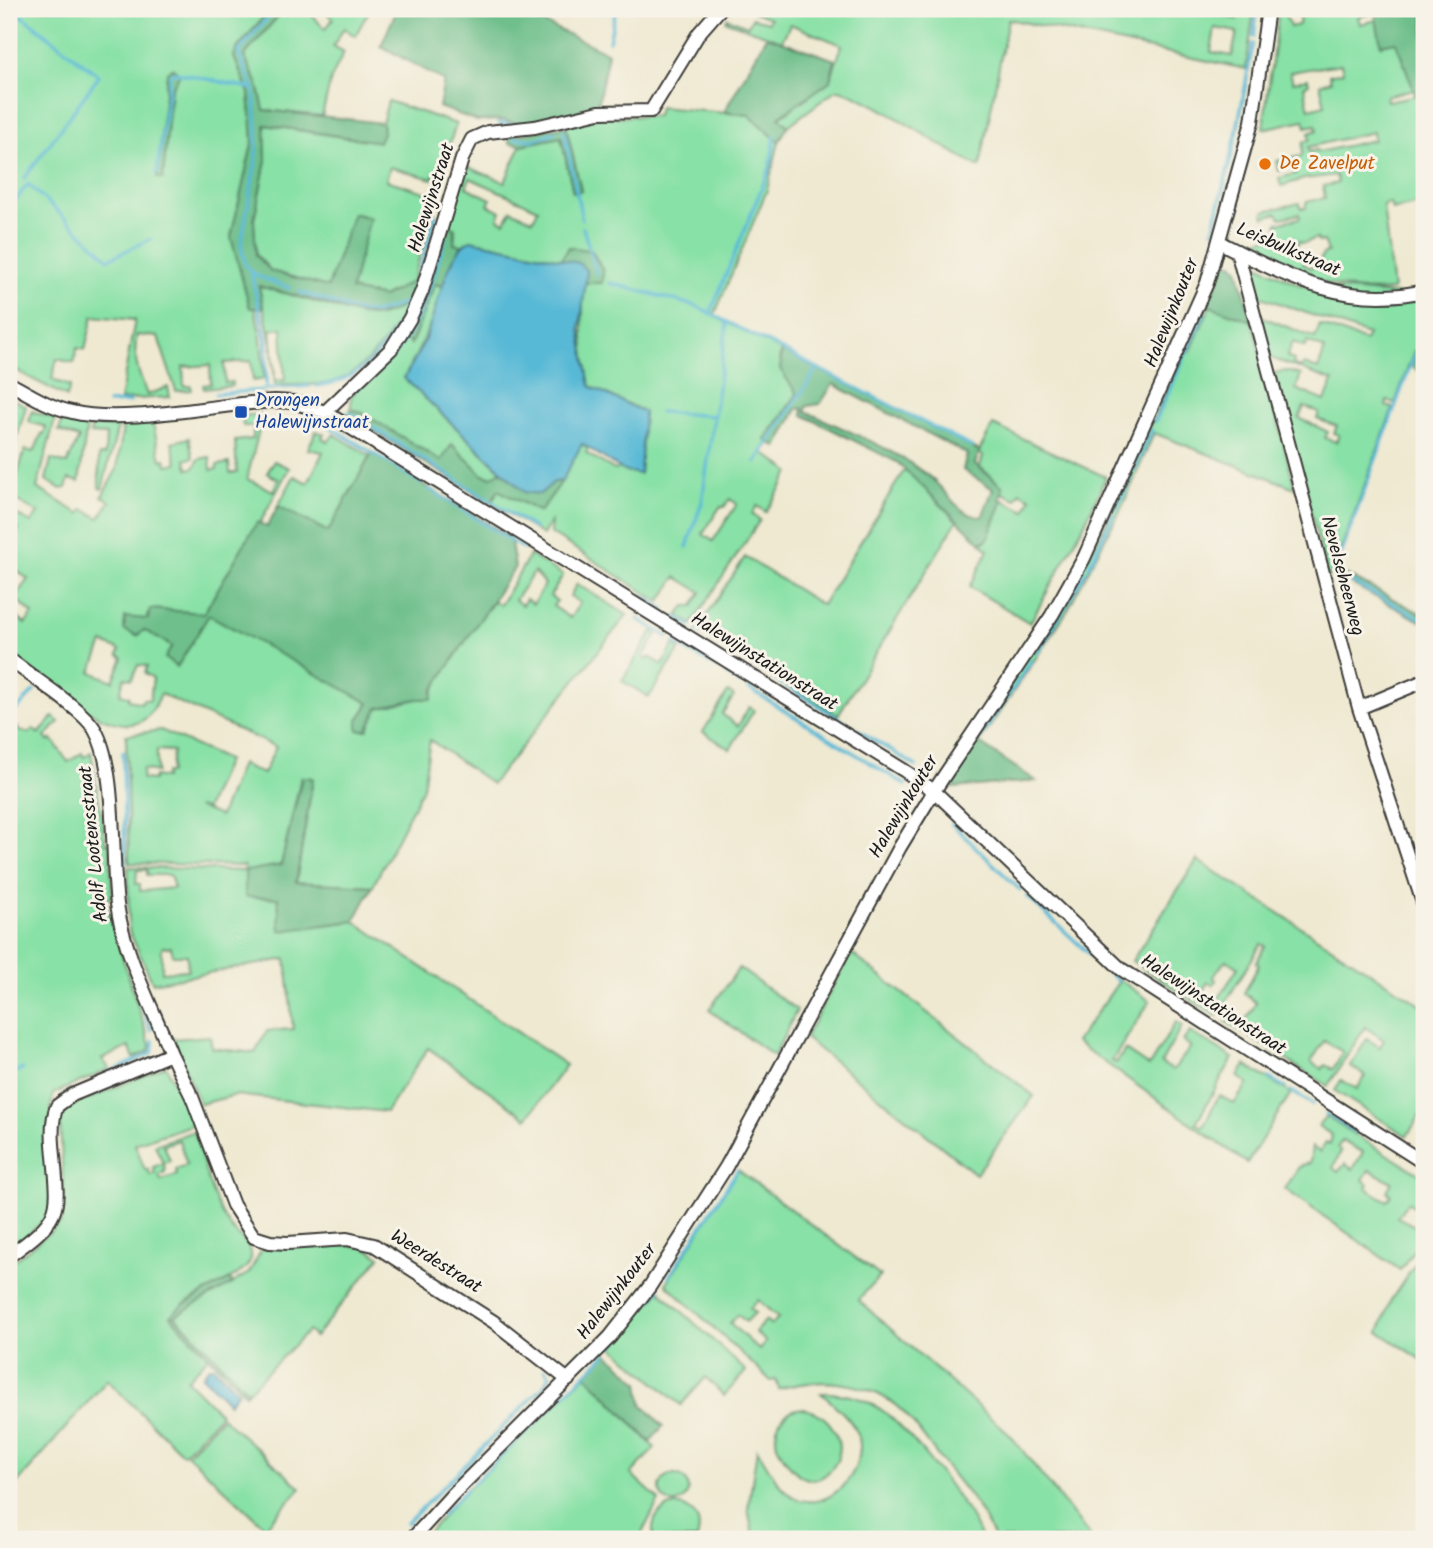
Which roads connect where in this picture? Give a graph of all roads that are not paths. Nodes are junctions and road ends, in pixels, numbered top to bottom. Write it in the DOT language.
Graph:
graph roads {
  1 [pos="720,9"];
  2 [pos="1268,9"];
  3 [pos="1219,242"];
  4 [pos="1237,251"];
  5 [pos="1424,291"];
  6 [pos="9,383"];
  7 [pos="326,412"];
  8 [pos="9,659"];
  9 [pos="1424,681"];
  10 [pos="1359,708"];
  11 [pos="934,791"];
  12 [pos="1424,906"];
  13 [pos="171,1054"];
  14 [pos="1424,1163"];
  15 [pos="9,1256"];
  16 [pos="568,1380"];
  17 [pos="412,1539"];
  1 -- 7 [label="street, Halewijnstraat"];
  2 -- 3 [label="street, Halewijnkouter"];
  3 -- 4 [label="street, Leisbulkstraat"];
  3 -- 11 [label="street, Halewijnkouter"];
  4 -- 5 [label="street, Leisbulkstraat"];
  4 -- 10 [label="street, Nevelseheerweg"];
  6 -- 7 [label="street, Halewijnstationstraat"];
  7 -- 11 [label="street, Halewijnstationstraat"];
  8 -- 13 [label="street, Adolf Lootensstraat"];
  9 -- 10 [label="street"];
  10 -- 12 [label="street, Nevelseheerweg"];
  11 -- 14 [label="street, Halewijnstationstraat"];
  11 -- 16 [label="street, Halewijnkouter"];
  13 -- 15 [label="street"];
  13 -- 16 [label="street, Weerdestraat"];
  16 -- 17 [label="street, Halewijnkouter"];
}
